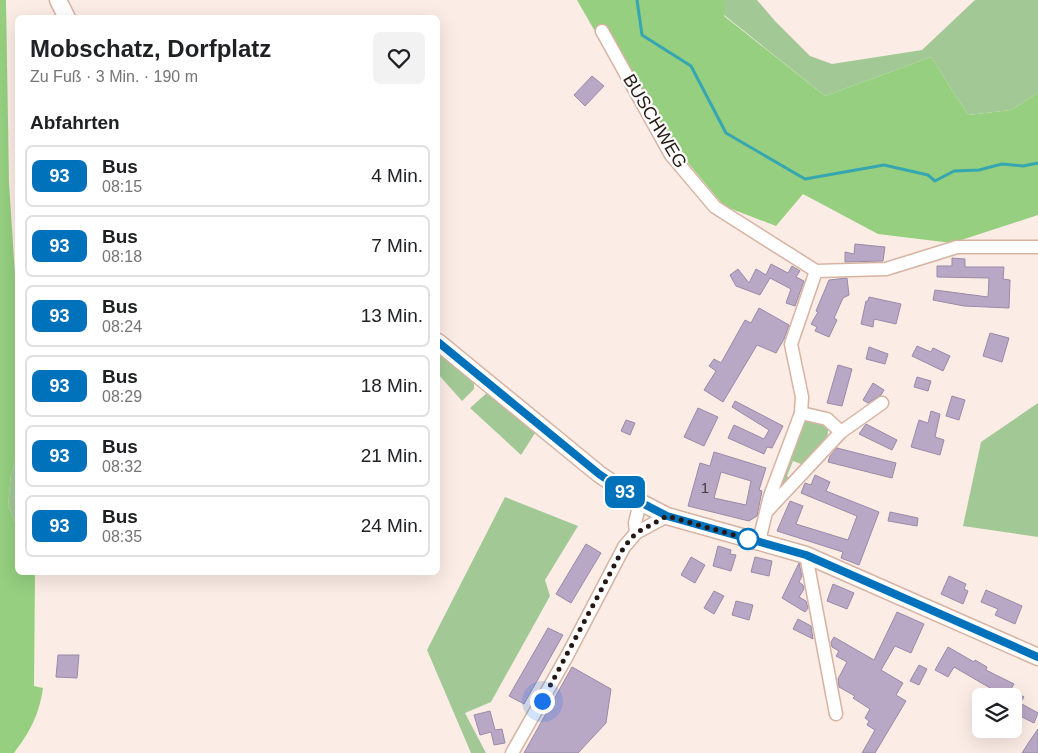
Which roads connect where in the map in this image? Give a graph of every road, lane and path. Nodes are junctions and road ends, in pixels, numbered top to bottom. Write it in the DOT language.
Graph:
graph roads {
  1 [pos="58,0"];
  2 [pos="66,15"];
  3 [pos="602,31"];
  4 [pos="1038,247"];
  5 [pos="816,271"];
  6 [pos="440,344"];
  7 [pos="882,403"];
  8 [pos="801,413"];
  9 [pos="841,432"];
  10 [pos="640,502"];
  11 [pos="767,511"];
  12 [pos="667,516"];
  13 [pos="636,533"];
  14 [pos="759,541"];
  15 [pos="806,555"];
  16 [pos="1038,657"];
  17 [pos="836,714"];
  18 [pos="512,753"];
  1 -- 2 [label="street"];
  3 -- 5 [label="street, BUSCHWEG"];
  4 -- 5 [label="street"];
  5 -- 8 [label="street"];
  6 -- 10 [label="street"];
  7 -- 9 [label="street"];
  8 -- 9 [label="street"];
  8 -- 11 [label="street"];
  9 -- 11 [label="street"];
  10 -- 12 [label="street"];
  10 -- 13 [label="street"];
  11 -- 14 [label="street"];
  12 -- 13 [label="street"];
  12 -- 14 [label="street"];
  13 -- 18 [label="street"];
  14 -- 15 [label="street"];
  15 -- 16 [label="street"];
  15 -- 17 [label="street"];
}
